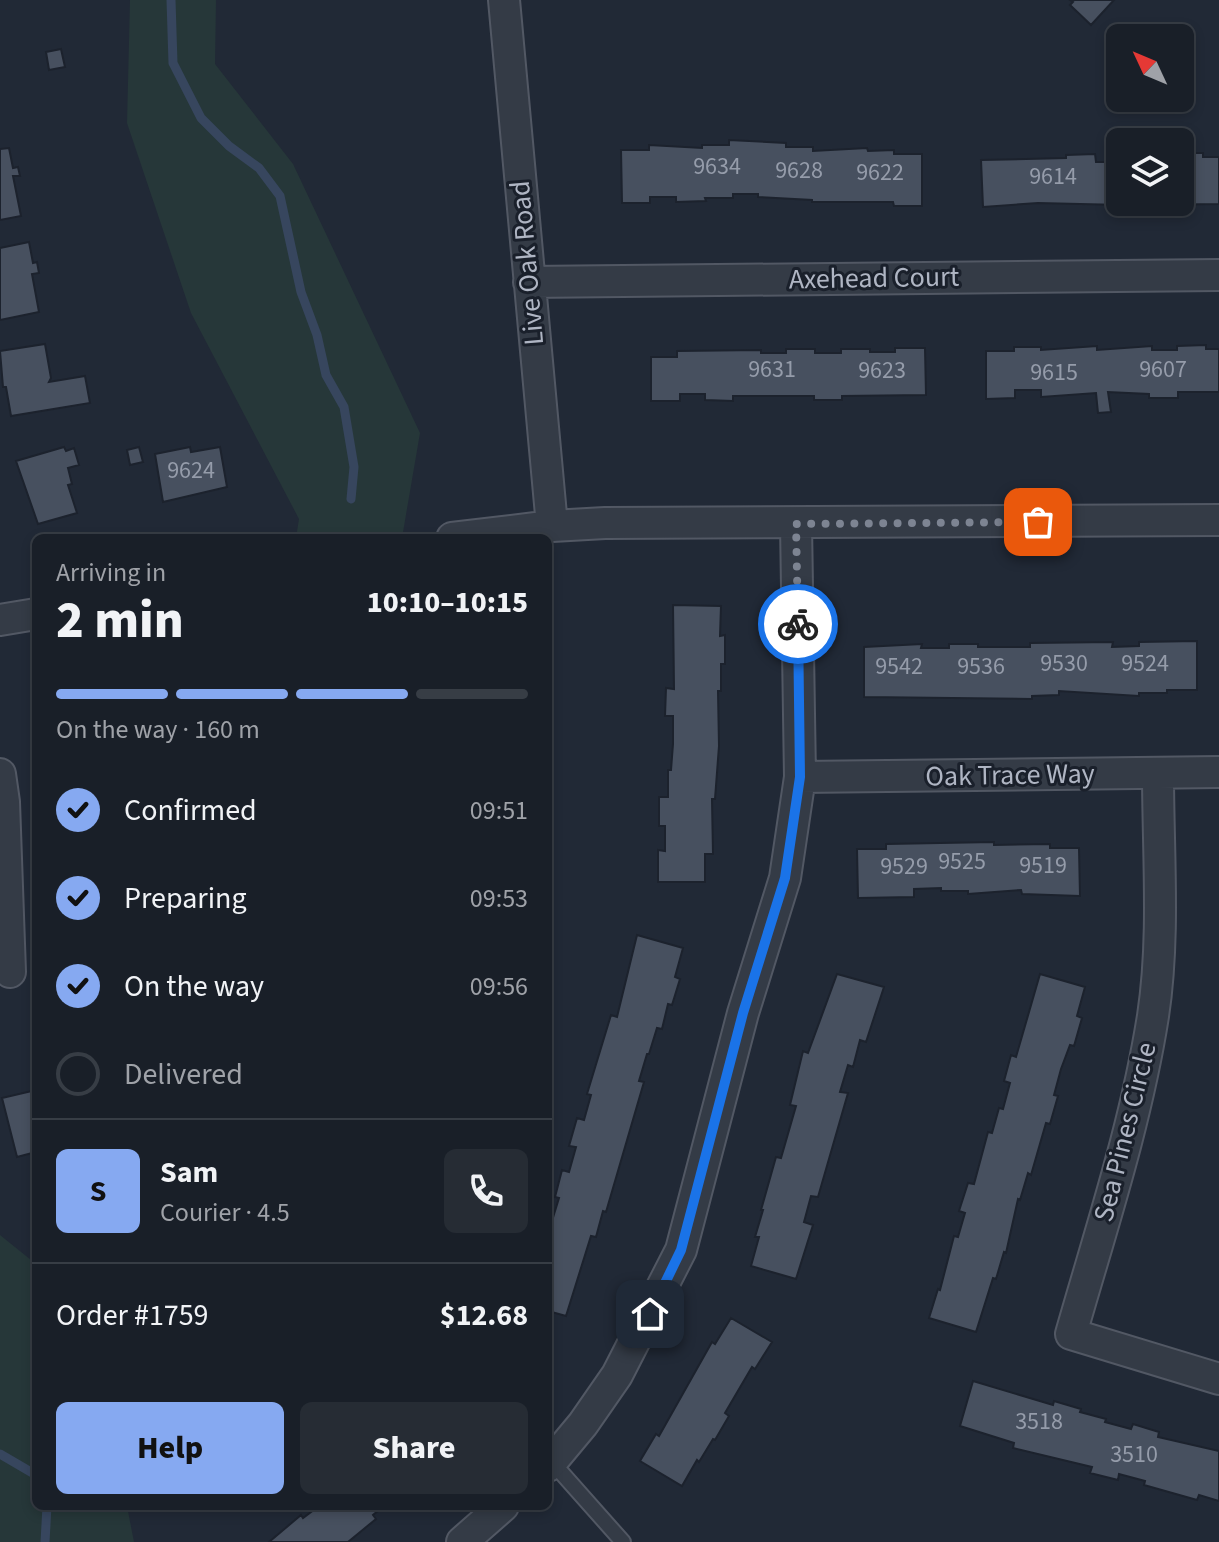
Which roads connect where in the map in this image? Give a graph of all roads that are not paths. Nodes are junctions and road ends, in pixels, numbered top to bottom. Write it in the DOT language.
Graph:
graph roads {
  1 [pos="504,0"];
  2 [pos="1219,275"];
  3 [pos="529,282"];
  4 [pos="1219,520"];
  5 [pos="796,524"];
  6 [pos="552,526"];
  7 [pos="485,534"];
  8 [pos="32,615"];
  9 [pos="0,620"];
  10 [pos="1219,772"];
  11 [pos="1158,773"];
  12 [pos="0,774"];
  13 [pos="800,777"];
  14 [pos="10,972"];
  15 [pos="1219,1379"];
  16 [pos="552,1462"];
  17 [pos="552,1466"];
  18 [pos="498,1510"];
  19 [pos="462,1542"];
  20 [pos="623,1542"];
  1 -- 3 [label="street, Live Oak Road"];
  2 -- 3 [label="street, Axehead Court"];
  3 -- 6 [label="street, Live Oak Road"];
  4 -- 5 [label="street"];
  5 -- 6 [label="street"];
  5 -- 13 [label="street"];
  6 -- 7 [label="street"];
  8 -- 9 [label="street"];
  10 -- 11 [label="street, Oak Trace Way"];
  11 -- 13 [label="street, Oak Trace Way"];
  11 -- 15 [label="street, Sea Pines Circle"];
  12 -- 14 [label="street"];
  13 -- 16 [label="street"];
  17 -- 20 [label="lane"];
  18 -- 19 [label="street"];
}
